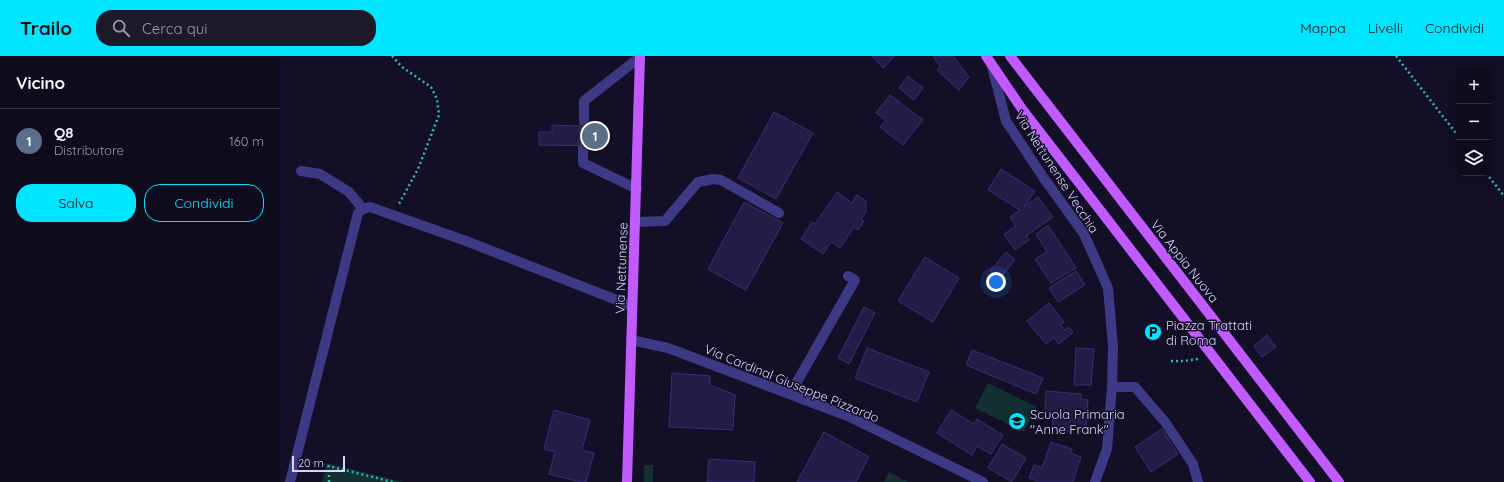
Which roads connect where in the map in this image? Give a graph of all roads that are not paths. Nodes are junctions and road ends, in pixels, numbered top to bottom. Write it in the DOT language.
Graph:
graph roads {
  1 [pos="640,56"];
  2 [pos="1010,56"];
  3 [pos="988,60"];
  4 [pos="584,121"];
  5 [pos="583,149"];
  6 [pos="301,171"];
  7 [pos="637,189"];
  8 [pos="363,209"];
  9 [pos="780,213"];
  10 [pos="636,222"];
  11 [pos="848,276"];
  12 [pos="632,306"];
  13 [pos="631,340"];
  14 [pos="1112,387"];
  15 [pos="790,394"];
  16 [pos="290,482"];
  17 [pos="627,482"];
  18 [pos="983,482"];
  19 [pos="1094,482"];
  20 [pos="1198,482"];
  21 [pos="1310,482"];
  22 [pos="1339,482"];
  1 -- 4 [label="street"];
  1 -- 7 [label="main road, Via Nettunense"];
  2 -- 22 [label="main road, Via Appia Nuova"];
  3 -- 14 [label="street, Via Nettunense Vecchia"];
  3 -- 21 [label="main road"];
  5 -- 7 [label="street"];
  6 -- 8 [label="street"];
  7 -- 10 [label="main road, Via Nettunense"];
  8 -- 12 [label="street"];
  8 -- 16 [label="street"];
  9 -- 10 [label="street"];
  10 -- 12 [label="main road, Via Nettunense"];
  11 -- 15 [label="street"];
  12 -- 13 [label="main road, Via Nettunense"];
  13 -- 15 [label="street, Via Cardinal Giuseppe Pizzardo"];
  13 -- 17 [label="main road, Via Nettunense"];
  14 -- 19 [label="street, Via Nettunense Vecchia"];
  14 -- 20 [label="street"];
  15 -- 18 [label="street, Via Cardinal Giuseppe Pizzardo"];
}
